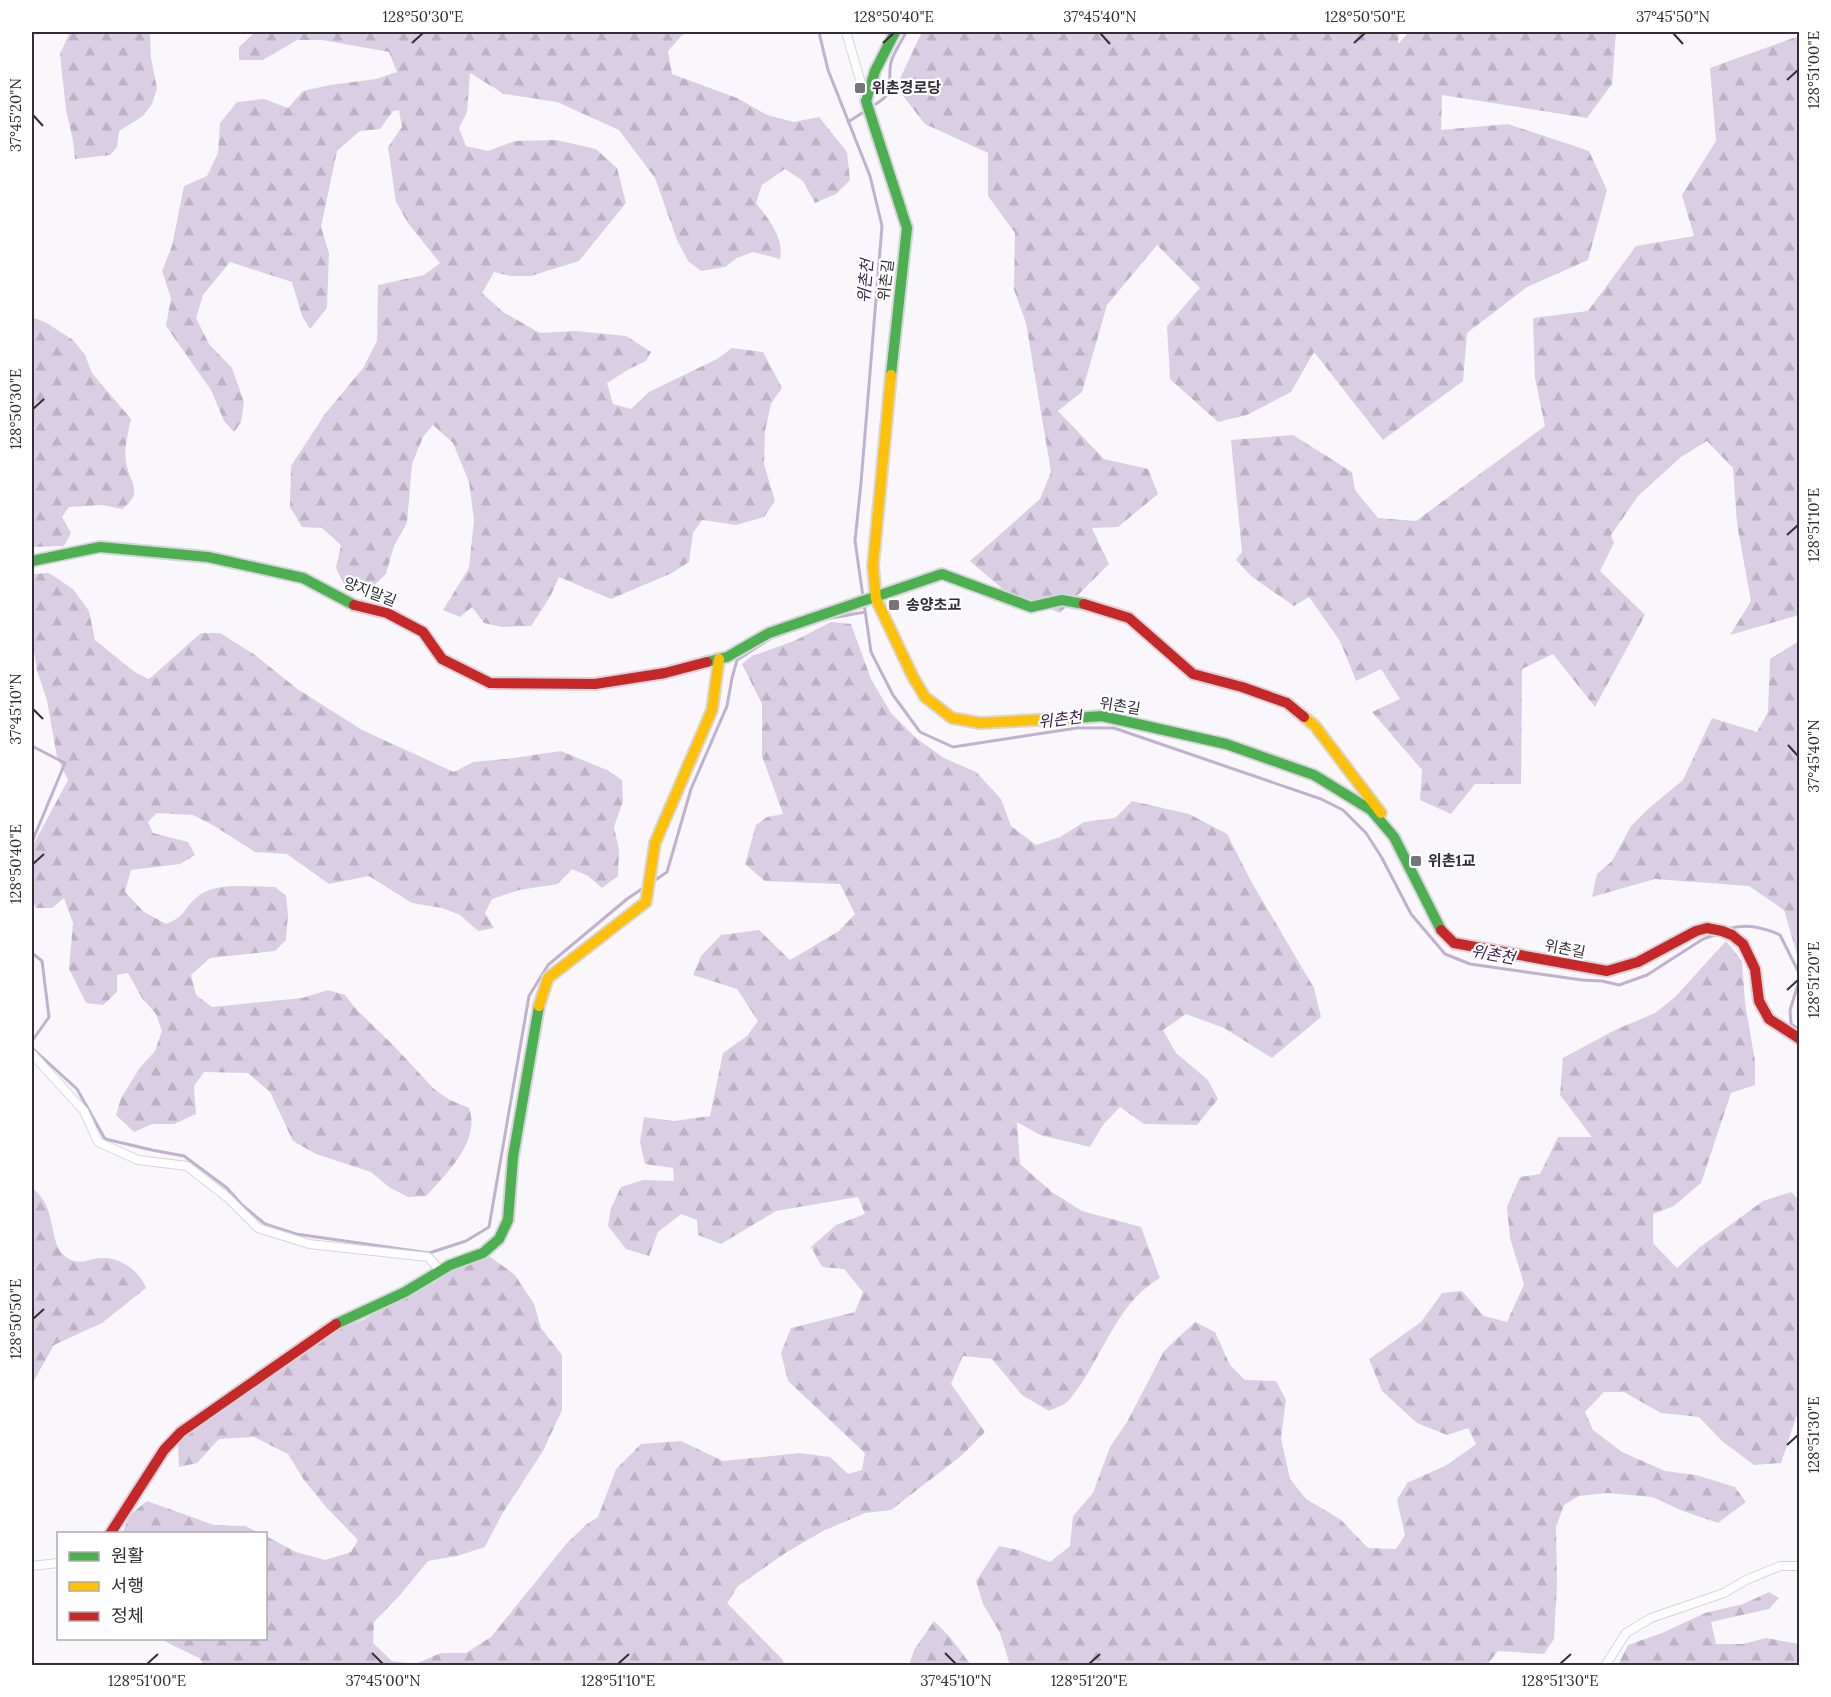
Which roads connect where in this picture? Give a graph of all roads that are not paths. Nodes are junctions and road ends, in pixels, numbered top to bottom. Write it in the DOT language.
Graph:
graph roads {
  1 [pos="846,32"];
  2 [pos="895,32"];
  3 [pos="866,101"];
  4 [pos="32,561"];
  5 [pos="873,599"];
  6 [pos="719,659"];
  7 [pos="1386,828"];
  8 [pos="1800,1039"];
  9 [pos="32,1054"];
  10 [pos="440,1270"];
  11 [pos="111,1532"];
  12 [pos="57,1563"];
  13 [pos="32,1566"];
  14 [pos="1800,1566"];
  15 [pos="1605,1665"];
  1 -- 3 [label="street, 위촌길"];
  2 -- 3 [label="street"];
  3 -- 5 [label="street, 위촌길"];
  4 -- 6 [label="street, 양지말길"];
  5 -- 6 [label="street, 양지말길"];
  5 -- 7 [label="street, 위촌길"];
  5 -- 7 [label="street, 양지말길"];
  6 -- 10 [label="street"];
  7 -- 8 [label="street, 위촌길"];
  9 -- 10 [label="street"];
  10 -- 11 [label="street"];
  12 -- 13 [label="street"];
  14 -- 15 [label="street"];
}
